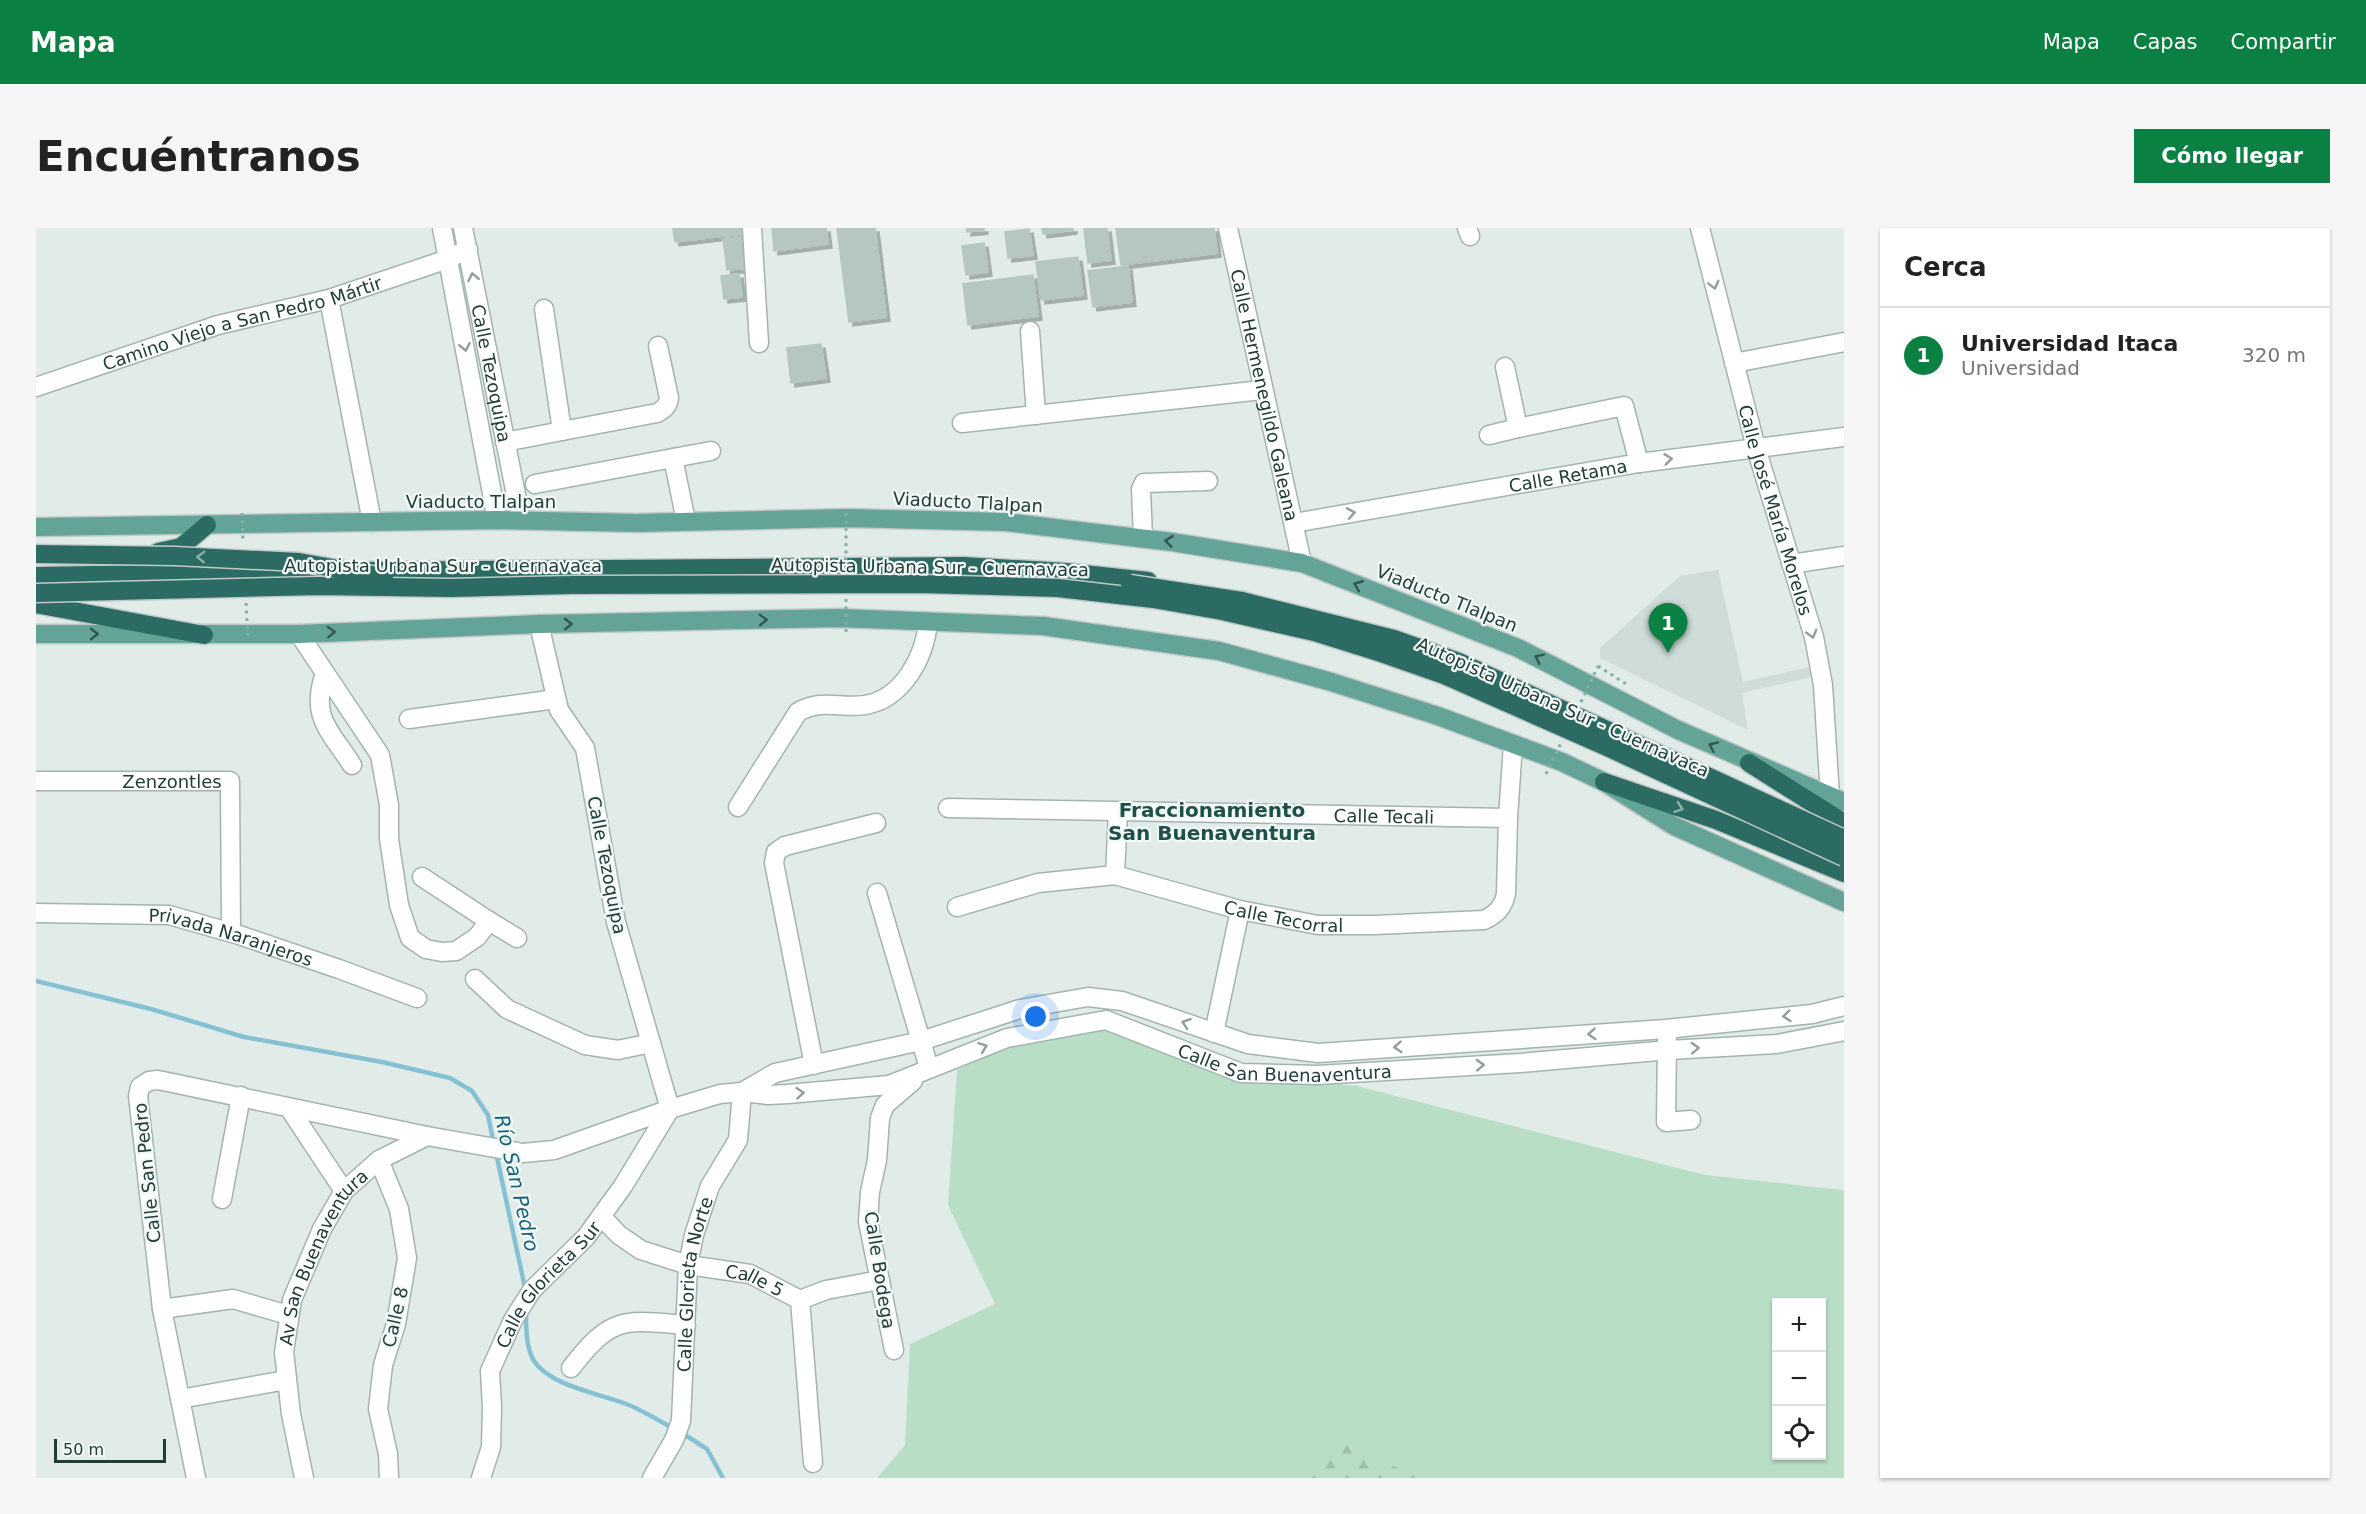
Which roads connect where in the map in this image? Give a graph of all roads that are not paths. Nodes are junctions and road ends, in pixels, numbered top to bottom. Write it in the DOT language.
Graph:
graph roads {
  1 [pos="442,228"];
  2 [pos="463,228"];
  3 [pos="753,228"];
  4 [pos="1228,228"];
  5 [pos="1700,228"];
  6 [pos="468,249"];
  7 [pos="448,259"];
  8 [pos="329,299"];
  9 [pos="544,309"];
  10 [pos="1030,331"];
  11 [pos="1844,342"];
  12 [pos="759,343"];
  13 [pos="658,346"];
  14 [pos="1734,363"];
  15 [pos="1506,367"];
  16 [pos="36,387"];
  17 [pos="1262,390"];
  18 [pos="1036,415"];
  19 [pos="962,423"];
  20 [pos="1518,428"];
  21 [pos="562,431"];
  22 [pos="1489,435"];
  23 [pos="1844,437"];
  24 [pos="505,442"];
  25 [pos="1756,448"];
  26 [pos="711,451"];
  27 [pos="673,458"];
  28 [pos="1639,463"];
  29 [pos="1208,481"];
  30 [pos="534,484"];
  31 [pos="497,520"];
  32 [pos="521,520"];
  33 [pos="686,521"];
  34 [pos="372,522"];
  35 [pos="1294,523"];
  36 [pos="207,525"];
  37 [pos="36,527"];
  38 [pos="1143,538"];
  39 [pos="36,554"];
  40 [pos="1844,556"];
  41 [pos="1302,562"];
  42 [pos="1791,564"];
  43 [pos="36,566"];
  44 [pos="36,576"];
  45 [pos="384,577"];
  46 [pos="36,581"];
  47 [pos="36,593"];
  48 [pos="36,598"];
  49 [pos="36,604"];
  50 [pos="928,622"];
  51 [pos="539,624"];
  52 [pos="36,634"];
  53 [pos="299,634"];
  54 [pos="204,635"];
  55 [pos="325,673"];
  56 [pos="556,699"];
  57 [pos="409,718"];
  58 [pos="1514,744"];
  59 [pos="1749,763"];
  60 [pos="352,765"];
  61 [pos="36,781"];
  62 [pos="1604,782"];
  63 [pos="1837,799"];
  64 [pos="738,807"];
  65 [pos="948,808"];
  66 [pos="1118,812"];
  67 [pos="1508,818"];
  68 [pos="876,823"];
  69 [pos="1844,823"];
  70 [pos="1844,838"];
  71 [pos="1844,859"];
  72 [pos="1844,873"];
  73 [pos="1115,875"];
  74 [pos="422,877"];
  75 [pos="877,893"];
  76 [pos="1844,902"];
  77 [pos="957,907"];
  78 [pos="1240,910"];
  79 [pos="36,913"];
  80 [pos="489,921"];
  81 [pos="231,933"];
  82 [pos="517,938"];
  83 [pos="475,979"];
  84 [pos="417,998"];
  85 [pos="1844,1006"];
  86 [pos="1812,1014"];
  87 [pos="1666,1029"];
  88 [pos="1214,1033"];
  89 [pos="1842,1034"];
  90 [pos="921,1041"];
  91 [pos="651,1043"];
  92 [pos="1669,1050"];
  93 [pos="814,1065"];
  94 [pos="929,1068"];
  95 [pos="741,1092"];
  96 [pos="241,1096"];
  97 [pos="289,1108"];
  98 [pos="670,1109"];
  99 [pos="1691,1120"];
  100 [pos="427,1136"];
  101 [pos="379,1160"];
  102 [pos="344,1191"];
  103 [pos="222,1199"];
  104 [pos="601,1216"];
  105 [pos="688,1265"];
  106 [pos="880,1280"];
  107 [pos="800,1300"];
  108 [pos="162,1309"];
  109 [pos="288,1315"];
  110 [pos="686,1325"];
  111 [pos="894,1350"];
  112 [pos="571,1368"];
  113 [pos="286,1380"];
  114 [pos="180,1399"];
  115 [pos="813,1463"];
  116 [pos="196,1478"];
  117 [pos="304,1478"];
  118 [pos="389,1478"];
  119 [pos="481,1478"];
  120 [pos="652,1478"];
  1 -- 7 [label="street, Calle Tezoquipa"];
  2 -- 6 [label="street, Calle Tezoquipa"];
  3 -- 12 [label="street"];
  4 -- 17 [label="street, Calle Hermenegildo Galeana"];
  5 -- 14 [label="street, Calle José María Morelos, one-way"];
  6 -- 7 [label="street, Camino Viejo a San Pedro Mártir"];
  24 -- 6 [label="street, Calle Tezoquipa, one-way"];
  7 -- 8 [label="street, Camino Viejo a San Pedro Mártir"];
  7 -- 31 [label="street, Calle Tezoquipa, one-way"];
  8 -- 16 [label="street, Camino Viejo a San Pedro Mártir"];
  8 -- 34 [label="street"];
  9 -- 21 [label="street"];
  10 -- 18 [label="street"];
  11 -- 14 [label="street"];
  13 -- 21 [label="street"];
  14 -- 25 [label="street, Calle José María Morelos"];
  15 -- 20 [label="street"];
  17 -- 18 [label="street"];
  17 -- 35 [label="street, Calle Hermenegildo Galeana"];
  18 -- 19 [label="street"];
  20 -- 22 [label="street"];
  20 -- 28 [label="street"];
  21 -- 24 [label="street"];
  23 -- 25 [label="street, Calle Retama"];
  24 -- 32 [label="street, Calle Tezoquipa"];
  28 -- 25 [label="street, Calle Retama, one-way"];
  25 -- 42 [label="street, Calle José María Morelos"];
  26 -- 27 [label="street"];
  27 -- 30 [label="street"];
  27 -- 33 [label="street"];
  35 -- 28 [label="street, Calle Retama, one-way"];
  29 -- 38 [label="street"];
  31 -- 32 [label="main road, Viaducto Tlalpan"];
  31 -- 34 [label="main road, Viaducto Tlalpan"];
  32 -- 33 [label="main road, Viaducto Tlalpan"];
  33 -- 38 [label="main road, Viaducto Tlalpan"];
  34 -- 36 [label="main road, Viaducto Tlalpan"];
  35 -- 41 [label="street, Calle Hermenegildo Galeana"];
  36 -- 37 [label="main road, Viaducto Tlalpan"];
  36 -- 43 [label="highway"];
  41 -- 38 [label="main road, Viaducto Tlalpan, one-way"];
  45 -- 39 [label="highway, one-way, bridge"];
  40 -- 42 [label="street"];
  59 -- 41 [label="main road, Viaducto Tlalpan, one-way"];
  42 -- 63 [label="street, Calle José María Morelos, one-way"];
  44 -- 70 [label="highway"];
  45 -- 46 [label="highway, Autopista Urbana Sur - Cuernavaca, bridge"];
  45 -- 70 [label="highway, Autopista Urbana Sur - Cuernavaca, bridge"];
  47 -- 71 [label="highway, Autopista Urbana Sur - Cuernavaca, bridge"];
  48 -- 71 [label="highway"];
  49 -- 54 [label="highway"];
  51 -- 50 [label="main road, one-way"];
  50 -- 58 [label="main road"];
  50 -- 64 [label="street"];
  53 -- 51 [label="main road, one-way"];
  51 -- 56 [label="street, Calle Tezoquipa"];
  52 -- 54 [label="main road, one-way"];
  53 -- 54 [label="main road"];
  53 -- 55 [label="street"];
  55 -- 60 [label="street"];
  55 -- 80 [label="street"];
  56 -- 57 [label="street"];
  56 -- 91 [label="street, Calle Tezoquipa"];
  58 -- 62 [label="main road"];
  58 -- 67 [label="street"];
  59 -- 63 [label="main road, Viaducto Tlalpan"];
  59 -- 69 [label="highway"];
  61 -- 81 [label="street, Zenzontles"];
  62 -- 72 [label="highway, one-way"];
  62 -- 76 [label="main road"];
  65 -- 66 [label="street, Calle Tecali"];
  66 -- 67 [label="street, Calle Tecali"];
  66 -- 73 [label="street"];
  67 -- 78 [label="street, Calle Tecorral"];
  68 -- 93 [label="street"];
  73 -- 77 [label="street"];
  73 -- 78 [label="street, Calle Tecorral"];
  74 -- 80 [label="street"];
  75 -- 90 [label="street"];
  78 -- 88 [label="street, Calle San Buenaventura"];
  79 -- 81 [label="street, Privada Naranjeros"];
  80 -- 82 [label="street"];
  81 -- 84 [label="street, Privada Naranjeros"];
  83 -- 91 [label="street"];
  85 -- 86 [label="street, Calle San Buenaventura"];
  86 -- 87 [label="street, Calle San Buenaventura, one-way"];
  86 -- 89 [label="street"];
  87 -- 88 [label="street, Calle San Buenaventura, one-way"];
  87 -- 92 [label="street"];
  88 -- 90 [label="street, Calle San Buenaventura, one-way"];
  92 -- 89 [label="street, Calle San Buenaventura, one-way"];
  90 -- 93 [label="street, Calle San Buenaventura"];
  90 -- 94 [label="street"];
  91 -- 98 [label="street, Calle Tezoquipa"];
  94 -- 92 [label="street, Calle San Buenaventura, one-way"];
  92 -- 99 [label="street"];
  93 -- 95 [label="street, Calle San Buenaventura"];
  95 -- 94 [label="street, Calle San Buenaventura, one-way"];
  94 -- 106 [label="street, Calle Bodega"];
  95 -- 98 [label="street, Calle San Buenaventura"];
  95 -- 105 [label="street, Calle Glorieta Norte"];
  96 -- 97 [label="street, Calle San Pedro"];
  96 -- 103 [label="street"];
  96 -- 108 [label="street, Calle San Pedro"];
  97 -- 100 [label="street, Calle San Pedro"];
  97 -- 102 [label="street"];
  98 -- 100 [label="street"];
  98 -- 104 [label="street, Calle Glorieta Sur"];
  100 -- 101 [label="street, Av San Buenaventura"];
  101 -- 102 [label="street, Av San Buenaventura"];
  101 -- 118 [label="street, Calle 8"];
  102 -- 109 [label="street, Av San Buenaventura"];
  104 -- 105 [label="street, Calle 5"];
  104 -- 119 [label="street, Calle Glorieta Sur"];
  105 -- 107 [label="street, Calle 5"];
  105 -- 110 [label="street, Calle Glorieta Norte"];
  106 -- 107 [label="street, Calle 5"];
  106 -- 111 [label="street, Calle Bodega"];
  107 -- 115 [label="street"];
  108 -- 109 [label="street"];
  108 -- 114 [label="street, Calle San Pedro"];
  109 -- 113 [label="street, Av San Buenaventura"];
  110 -- 112 [label="street"];
  110 -- 120 [label="street, Calle Glorieta Norte"];
  113 -- 114 [label="street"];
  113 -- 117 [label="street, Av San Buenaventura"];
  114 -- 116 [label="street, Calle San Pedro"];
}
